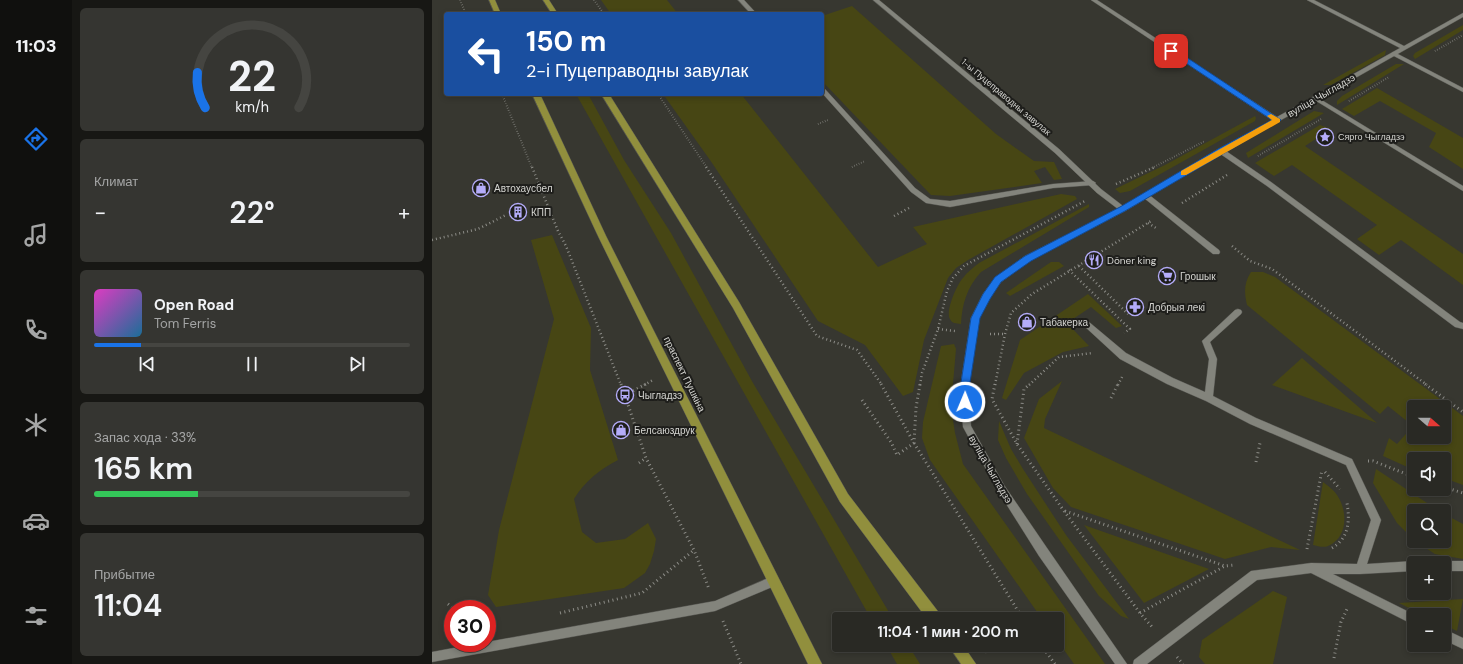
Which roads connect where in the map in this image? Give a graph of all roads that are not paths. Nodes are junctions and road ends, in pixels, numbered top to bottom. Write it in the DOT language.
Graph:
graph roads {
  1 [pos="492,0"];
  2 [pos="546,0"];
  3 [pos="741,0"];
  4 [pos="876,0"];
  5 [pos="1094,0"];
  6 [pos="1310,0"];
  7 [pos="497,12"];
  8 [pos="554,12"];
  9 [pos="752,12"];
  10 [pos="1463,15"];
  11 [pos="1403,48"];
  12 [pos="1394,54"];
  13 [pos="1463,90"];
  14 [pos="824,91"];
  15 [pos="537,96"];
  16 [pos="606,96"];
  17 [pos="1315,98"];
  18 [pos="1278,120"];
  19 [pos="1221,151"];
  20 [pos="1093,183"];
  21 [pos="1463,189"];
  22 [pos="1146,196"];
  23 [pos="1123,209"];
  24 [pos="1216,252"];
  25 [pos="1238,312"];
  26 [pos="1086,324"];
  27 [pos="1463,326"];
  28 [pos="1209,398"];
  29 [pos="1407,566"];
  30 [pos="1451,566"];
  31 [pos="1463,566"];
  32 [pos="1311,568"];
  33 [pos="1360,569"];
  34 [pos="773,582"];
  35 [pos="930,612"];
  36 [pos="1407,616"];
  37 [pos="1451,638"];
  38 [pos="1463,644"];
  39 [pos="960,652"];
  40 [pos="432,657"];
  41 [pos="815,664"];
  42 [pos="969,664"];
  43 [pos="1122,664"];
  44 [pos="1138,664"];
  1 -- 7 [label="main road"];
  2 -- 8 [label="main road"];
  3 -- 9 [label="street"];
  4 -- 20 [label="street, 1-ы Пуцеправодны завулак"];
  5 -- 18 [label="street"];
  6 -- 11 [label="street"];
  10 -- 11 [label="street, вуліца Чыгладзэ"];
  11 -- 12 [label="street, вуліца Чыгладзэ"];
  12 -- 13 [label="street"];
  12 -- 17 [label="street, вуліца Чыгладзэ"];
  14 -- 20 [label="street"];
  15 -- 34 [label="main road, праспект Пушкіна"];
  16 -- 35 [label="main road"];
  17 -- 18 [label="street, вуліца Чыгладзэ"];
  17 -- 21 [label="street"];
  18 -- 19 [label="street, вуліца Чыгладзэ"];
  19 -- 22 [label="street, вуліца Чыгладзэ"];
  19 -- 27 [label="street"];
  20 -- 23 [label="street, 1-ы Пуцеправодны завулак"];
  22 -- 23 [label="street, вуліца Чыгладзэ"];
  22 -- 24 [label="street"];
  23 -- 43 [label="street, вуліца Чыгладзэ"];
  25 -- 28 [label="street"];
  26 -- 28 [label="street"];
  28 -- 33 [label="street"];
  29 -- 33 [label="street"];
  30 -- 31 [label="street"];
  32 -- 33 [label="street"];
  32 -- 36 [label="street"];
  32 -- 44 [label="street"];
  34 -- 40 [label="street"];
  34 -- 41 [label="main road, праспект Пушкіна"];
  37 -- 38 [label="street"];
  39 -- 42 [label="main road"];
}
